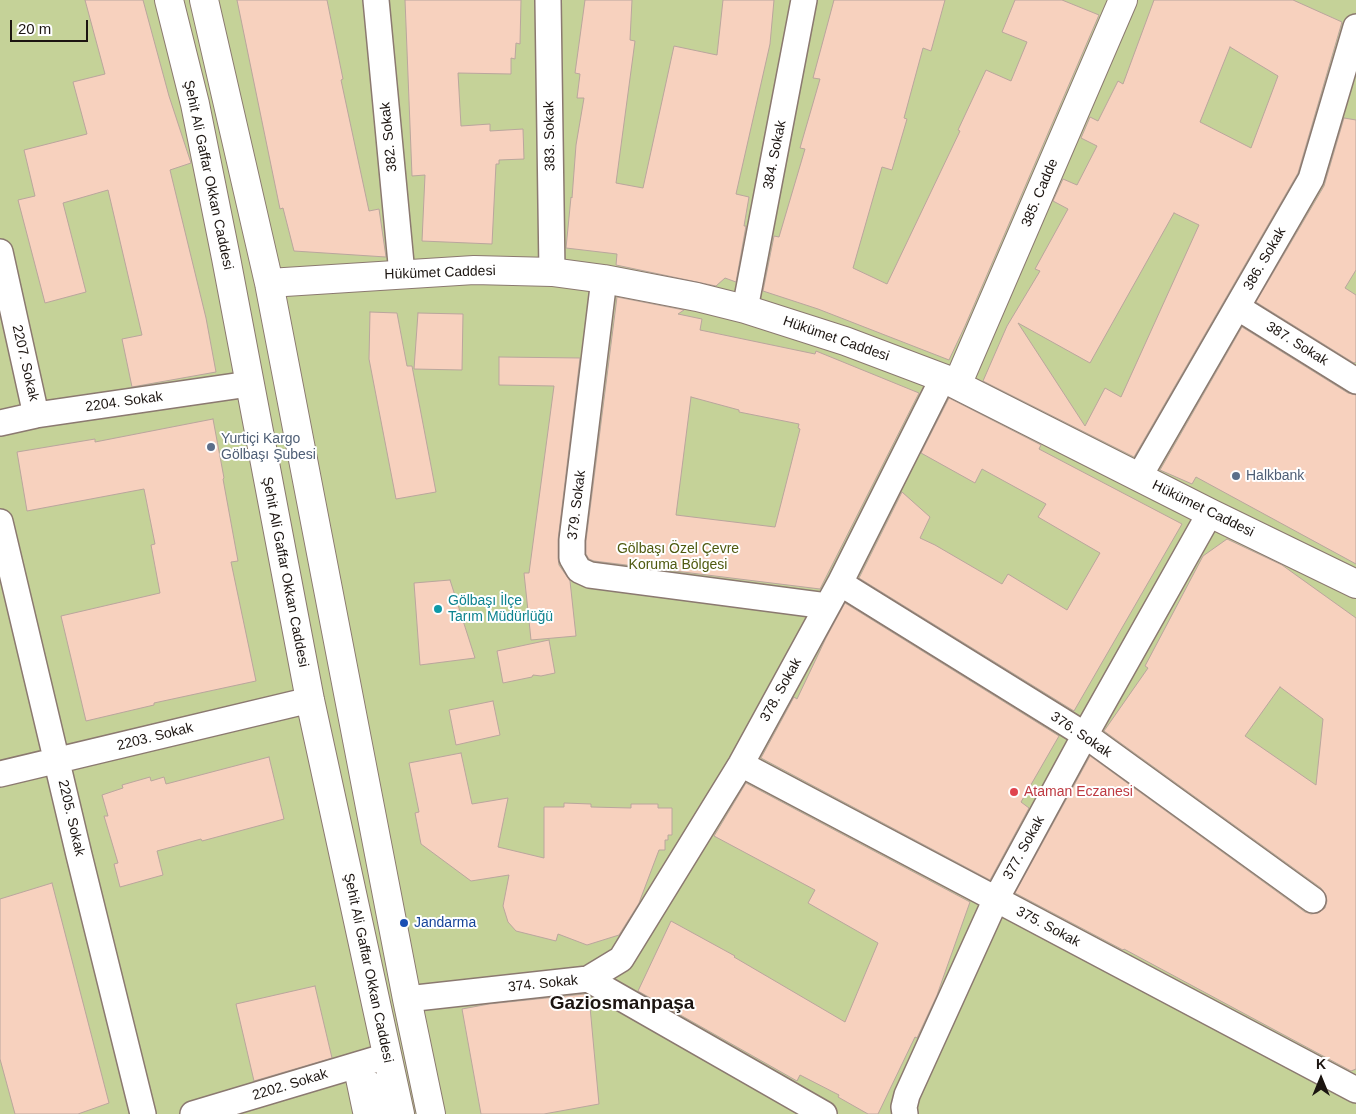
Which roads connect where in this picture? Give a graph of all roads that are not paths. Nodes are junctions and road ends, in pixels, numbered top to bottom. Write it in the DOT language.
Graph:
graph roads {
  1 [pos="169,0"];
  2 [pos="204,0"];
  3 [pos="376,0"];
  4 [pos="548,0"];
  5 [pos="804,0"];
  6 [pos="1123,0"];
  7 [pos="1356,26"];
  8 [pos="0,252"];
  9 [pos="552,272"];
  10 [pos="402,274"];
  11 [pos="604,279"];
  12 [pos="269,283"];
  13 [pos="1237,307"];
  14 [pos="745,310"];
  15 [pos="1356,381"];
  16 [pos="950,382"];
  17 [pos="249,384"];
  18 [pos="36,416"];
  19 [pos="0,424"];
  20 [pos="1139,478"];
  21 [pos="1210,513"];
  22 [pos="0,522"];
  23 [pos="840,583"];
  24 [pos="1356,584"];
  25 [pos="827,606"];
  26 [pos="310,700"];
  27 [pos="1085,736"];
  28 [pos="57,761"];
  29 [pos="741,764"];
  30 [pos="0,774"];
  31 [pos="996,899"];
  32 [pos="1313,900"];
  33 [pos="588,979"];
  34 [pos="407,999"];
  35 [pos="387,1056"];
  36 [pos="1356,1090"];
  37 [pos="143,1114"];
  38 [pos="193,1114"];
  39 [pos="363,1114"];
  40 [pos="382,1114"];
  41 [pos="400,1114"];
  42 [pos="432,1114"];
  43 [pos="824,1114"];
  44 [pos="905,1114"];
  1 -- 17 [label="street, Şehit Ali Gaffar Okkan Caddesi"];
  2 -- 12 [label="street"];
  3 -- 10 [label="street, 382. Sokak"];
  4 -- 9 [label="street, 383. Sokak"];
  5 -- 14 [label="street, 384. Sokak"];
  6 -- 16 [label="street, 385. Cadde"];
  7 -- 13 [label="street, 386. Sokak"];
  8 -- 18 [label="street, 2207. Sokak"];
  9 -- 10 [label="street, Hükümet Caddesi"];
  9 -- 11 [label="street, Hükümet Caddesi"];
  10 -- 12 [label="street, Hükümet Caddesi"];
  11 -- 14 [label="street, Hükümet Caddesi"];
  11 -- 25 [label="street, 379. Sokak"];
  12 -- 34 [label="street"];
  13 -- 15 [label="street, 387. Sokak"];
  13 -- 20 [label="street, 386. Sokak"];
  14 -- 16 [label="street, Hükümet Caddesi"];
  16 -- 20 [label="street, Hükümet Caddesi"];
  16 -- 23 [label="street, 378. Sokak"];
  17 -- 18 [label="street, 2204. Sokak"];
  17 -- 26 [label="street, Şehit Ali Gaffar Okkan Caddesi"];
  18 -- 19 [label="street, 2204. Sokak"];
  20 -- 21 [label="street, Hükümet Caddesi"];
  21 -- 24 [label="street, Hükümet Caddesi"];
  21 -- 27 [label="street, 377. Sokak"];
  22 -- 28 [label="street, 2205. Sokak"];
  23 -- 25 [label="street, 378. Sokak"];
  23 -- 27 [label="street, 376. Sokak"];
  25 -- 29 [label="street, 378. Sokak"];
  26 -- 28 [label="street, 2203. Sokak"];
  26 -- 35 [label="street, Şehit Ali Gaffar Okkan Caddesi"];
  27 -- 31 [label="street, 377. Sokak"];
  27 -- 32 [label="street, 376. Sokak"];
  28 -- 30 [label="street, 2203. Sokak"];
  28 -- 37 [label="street, 2205. Sokak"];
  29 -- 31 [label="street, 375. Sokak"];
  29 -- 33 [label="street, 378. Sokak"];
  31 -- 36 [label="street, 375. Sokak"];
  31 -- 44 [label="street, 377. Sokak"];
  33 -- 34 [label="street, 374. Sokak"];
  33 -- 43 [label="street, 374. Sokak"];
  34 -- 42 [label="street"];
  35 -- 38 [label="street, 2202. Sokak"];
  35 -- 41 [label="street, Şehit Ali Gaffar Okkan Caddesi"];
  39 -- 40 [label="street"];
}
